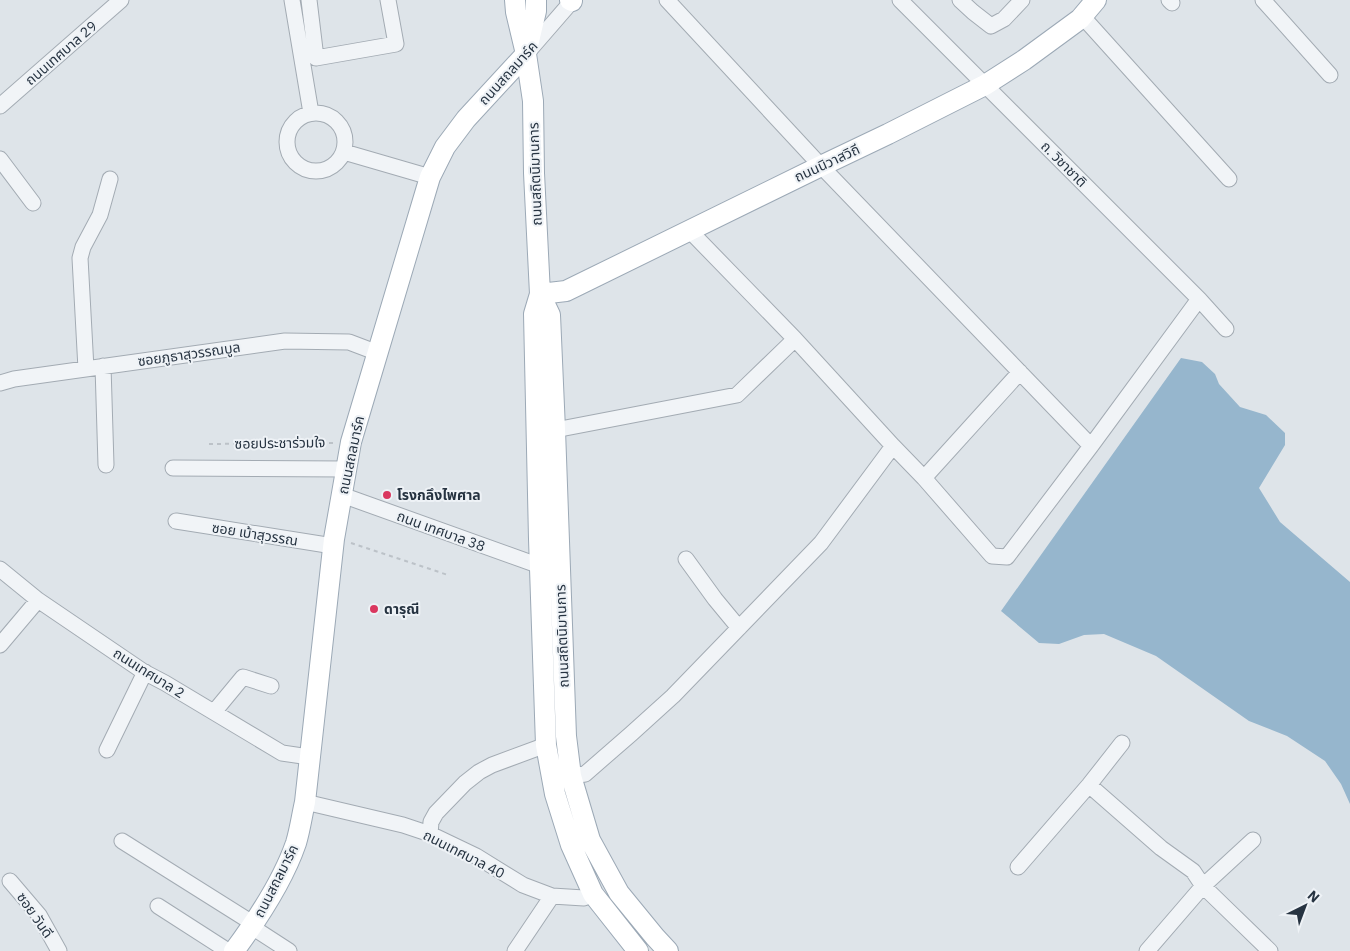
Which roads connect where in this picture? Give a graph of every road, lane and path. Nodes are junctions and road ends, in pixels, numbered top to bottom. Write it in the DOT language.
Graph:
graph roads {
  1 [pos="122,0"];
  2 [pos="292,0"];
  3 [pos="309,0"];
  4 [pos="388,0"];
  5 [pos="515,0"];
  6 [pos="536,0"];
  7 [pos="571,0"];
  8 [pos="666,0"];
  9 [pos="900,0"];
  10 [pos="960,0"];
  11 [pos="1022,0"];
  12 [pos="1096,0"];
  13 [pos="1263,0"];
  14 [pos="1082,16"];
  15 [pos="526,54"];
  16 [pos="1330,75"];
  17 [pos="986,85"];
  18 [pos="0,106"];
  19 [pos="311,113"];
  20 [pos="344,152"];
  21 [pos="0,159"];
  22 [pos="821,166"];
  23 [pos="430,177"];
  24 [pos="110,179"];
  25 [pos="1229,179"];
  26 [pos="33,203"];
  27 [pos="689,230"];
  28 [pos="540,294"];
  29 [pos="1199,299"];
  30 [pos="1226,329"];
  31 [pos="795,339"];
  32 [pos="378,353"];
  33 [pos="103,366"];
  34 [pos="86,369"];
  35 [pos="1020,372"];
  36 [pos="0,383"];
  37 [pos="555,430"];
  38 [pos="351,442"];
  39 [pos="209,444"];
  40 [pos="893,446"];
  41 [pos="1091,446"];
  42 [pos="106,465"];
  43 [pos="173,468"];
  44 [pos="346,469"];
  45 [pos="924,478"];
  46 [pos="342,495"];
  47 [pos="176,521"];
  48 [pos="333,542"];
  49 [pos="686,558"];
  50 [pos="540,566"];
  51 [pos="0,569"];
  52 [pos="448,575"];
  53 [pos="38,600"];
  54 [pos="739,628"];
  55 [pos="0,645"];
  56 [pos="145,672"];
  57 [pos="271,686"];
  58 [pos="214,712"];
  59 [pos="1122,743"];
  60 [pos="546,744"];
  61 [pos="107,750"];
  62 [pos="309,758"];
  63 [pos="571,776"];
  64 [pos="1089,785"];
  65 [pos="305,802"];
  66 [pos="430,834"];
  67 [pos="1253,840"];
  68 [pos="122,841"];
  69 [pos="1018,867"];
  70 [pos="10,881"];
  71 [pos="1203,886"];
  72 [pos="592,894"];
  73 [pos="552,896"];
  74 [pos="158,906"];
  75 [pos="253,925"];
  76 [pos="59,951"];
  77 [pos="228,951"];
  78 [pos="234,951"];
  79 [pos="289,951"];
  80 [pos="515,951"];
  81 [pos="638,951"];
  82 [pos="668,951"];
  83 [pos="1147,951"];
  84 [pos="1270,951"];
  1 -- 18 [label="street, ถนนเทศบาล 29"];
  2 -- 19 [label="street"];
  3 -- 4 [label="street"];
  5 -- 15 [label="main road, ถนนสถิตนิมานการ"];
  6 -- 15 [label="main road, ถนนสถิตนิมานการ"];
  7 -- 15 [label="street, ถนนสถลมาร์ค"];
  8 -- 22 [label="street"];
  9 -- 17 [label="street, ถ. วิชาชาติ"];
  10 -- 11 [label="street"];
  12 -- 14 [label="main road, ถนนนิวาสวิถี"];
  13 -- 16 [label="street"];
  14 -- 17 [label="main road, ถนนนิวาสวิถี"];
  14 -- 25 [label="street"];
  15 -- 23 [label="main road, ถนนสถลมาร์ค"];
  15 -- 28 [label="main road, ถนนสถิตนิมานการ"];
  17 -- 22 [label="main road, ถนนนิวาสวิถี"];
  17 -- 29 [label="street, ถ. วิชาชาติ"];
  19 -- 20 [label="street"];
  19 -- 20 [label="street"];
  20 -- 23 [label="street"];
  21 -- 26 [label="street"];
  22 -- 27 [label="main road, ถนนนิวาสวิถี"];
  22 -- 35 [label="street"];
  23 -- 32 [label="main road, ถนนสถลมาร์ค"];
  24 -- 34 [label="street"];
  27 -- 28 [label="main road, ถนนนิวาสวิถี"];
  27 -- 31 [label="street"];
  28 -- 37 [label="main road, ถนนสถิตนิมานการ"];
  28 -- 50 [label="main road, ถนนสถิตนิมานการ"];
  29 -- 30 [label="street, ถ. วิชาชาติ"];
  29 -- 41 [label="street"];
  31 -- 37 [label="street"];
  31 -- 40 [label="street"];
  32 -- 33 [label="street, ซอยภูธาสุวรรณบูล"];
  32 -- 38 [label="main road, ถนนสถลมาร์ค"];
  33 -- 34 [label="street, ซอยภูธาสุวรรณบูล"];
  33 -- 42 [label="street"];
  34 -- 36 [label="street, ซอยภูธาสุวรรณบูล"];
  35 -- 41 [label="street"];
  35 -- 45 [label="street"];
  37 -- 63 [label="main road, ถนนสถิตนิมานการ"];
  38 -- 39 [label="path, ซอยประชาร่วมใจ"];
  38 -- 44 [label="main road, ถนนสถลมาร์ค"];
  40 -- 45 [label="street"];
  40 -- 54 [label="street"];
  41 -- 45 [label="street"];
  43 -- 44 [label="street"];
  44 -- 46 [label="main road, ถนนสถลมาร์ค"];
  46 -- 48 [label="main road, ถนนสถลมาร์ค"];
  46 -- 50 [label="street, ถนน เทศบาล 38"];
  47 -- 48 [label="street, ซอย เบ้าสุวรรณ"];
  48 -- 52 [label="path"];
  48 -- 62 [label="main road, ถนนสถลมาร์ค"];
  49 -- 54 [label="street"];
  50 -- 60 [label="main road, ถนนสถิตนิมานการ"];
  51 -- 53 [label="street, ถนนเทศบาล 2"];
  53 -- 55 [label="street"];
  53 -- 56 [label="street, ถนนเทศบาล 2"];
  54 -- 63 [label="street"];
  56 -- 58 [label="street, ถนนเทศบาล 2"];
  56 -- 61 [label="street"];
  57 -- 58 [label="street"];
  58 -- 62 [label="street, ถนนเทศบาล 2"];
  59 -- 64 [label="street"];
  60 -- 66 [label="street"];
  60 -- 72 [label="main road, ถนนสถิตนิมานการ"];
  62 -- 65 [label="main road, ถนนสถลมาร์ค"];
  63 -- 82 [label="main road, ถนนสถิตนิมานการ"];
  64 -- 69 [label="street"];
  64 -- 71 [label="street"];
  65 -- 66 [label="street, ถนนเทศบาล 40"];
  65 -- 75 [label="main road, ถนนสถลมาร์ค"];
  66 -- 73 [label="street, ถนนเทศบาล 40"];
  67 -- 71 [label="street"];
  68 -- 75 [label="street"];
  70 -- 76 [label="street, ซอย วันดี"];
  71 -- 83 [label="street"];
  71 -- 84 [label="street"];
  72 -- 73 [label="street, ถนนเทศบาล 40"];
  72 -- 81 [label="main road, ถนนสถิตนิมานการ"];
  73 -- 80 [label="street"];
  74 -- 77 [label="street"];
  75 -- 78 [label="main road, ถนนสถลมาร์ค"];
  75 -- 79 [label="street"];
}
